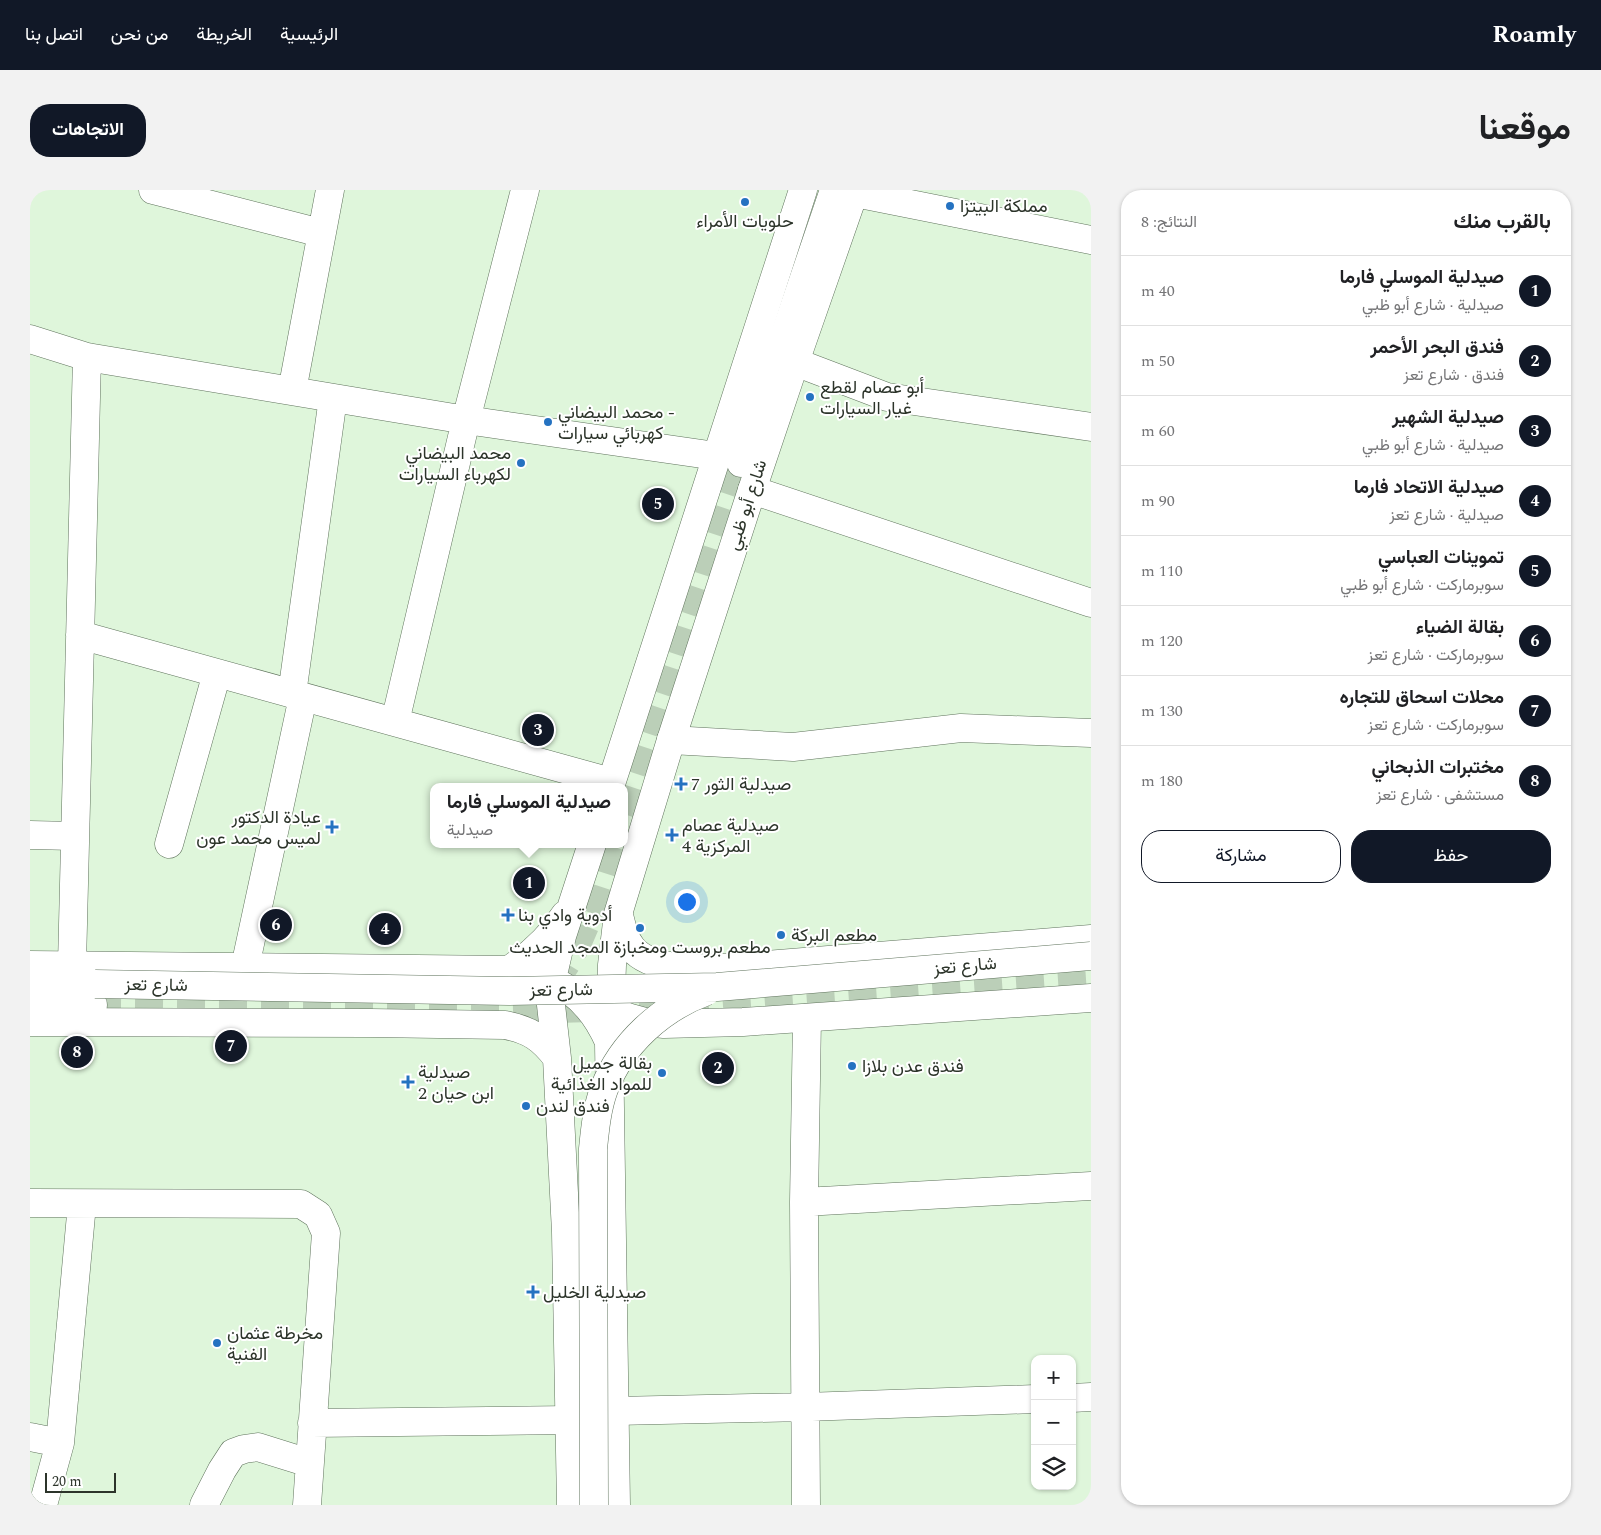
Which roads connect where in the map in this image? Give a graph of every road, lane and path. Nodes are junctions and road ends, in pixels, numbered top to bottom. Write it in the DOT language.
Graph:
graph roads {
  1 [pos="153,190"];
  2 [pos="330,190"];
  3 [pos="525,190"];
  4 [pos="803,190"];
  5 [pos="848,191"];
  6 [pos="321,234"];
  7 [pos="1091,240"];
  8 [pos="30,339"];
  9 [pos="87,357"];
  10 [pos="794,362"];
  11 [pos="292,391"];
  12 [pos="332,398"];
  13 [pos="466,420"];
  14 [pos="1091,427"];
  15 [pos="716,456"];
  16 [pos="741,463"];
  17 [pos="752,490"];
  18 [pos="1091,602"];
  19 [pos="80,635"];
  20 [pos="217,673"];
  21 [pos="298,695"];
  22 [pos="395,722"];
  23 [pos="1091,733"];
  24 [pos="671,740"];
  25 [pos="607,783"];
  26 [pos="610,783"];
  27 [pos="634,829"];
  28 [pos="30,835"];
  29 [pos="74,836"];
  30 [pos="169,844"];
  31 [pos="591,848"];
  32 [pos="572,904"];
  33 [pos="618,914"];
  34 [pos="562,936"];
  35 [pos="1091,939"];
  36 [pos="1091,956"];
  37 [pos="30,965"];
  38 [pos="72,966"];
  39 [pos="246,967"];
  40 [pos="741,967"];
  41 [pos="371,968"];
  42 [pos="509,970"];
  43 [pos="552,979"];
  44 [pos="30,983"];
  45 [pos="717,987"];
  46 [pos="94,994"];
  47 [pos="1091,998"];
  48 [pos="30,1005"];
  49 [pos="610,1009"];
  50 [pos="806,1018"];
  51 [pos="30,1022"];
  52 [pos="743,1022"];
  53 [pos="370,1023"];
  54 [pos="682,1024"];
  55 [pos="609,1043"];
  56 [pos="557,1058"];
  57 [pos="610,1104"];
  58 [pos="1091,1186"];
  59 [pos="804,1202"];
  60 [pos="30,1203"];
  61 [pos="82,1204"];
  62 [pos="612,1228"];
  63 [pos="566,1232"];
  64 [pos="1091,1397"];
  65 [pos="1076,1398"];
  66 [pos="1031,1399"];
  67 [pos="806,1407"];
  68 [pos="615,1411"];
  69 [pos="570,1420"];
  70 [pos="312,1423"];
  71 [pos="30,1437"];
  72 [pos="60,1443"];
  73 [pos="310,1463"];
  74 [pos="43,1505"];
  75 [pos="204,1505"];
  76 [pos="307,1505"];
  77 [pos="571,1505"];
  78 [pos="594,1505"];
  79 [pos="616,1505"];
  80 [pos="806,1505"];
  1 -- 6 [label="street"];
  2 -- 6 [label="street"];
  3 -- 13 [label="street"];
  4 -- 15 [label="street"];
  5 -- 7 [label="street"];
  5 -- 10 [label="street, شارع أبو ظبي"];
  5 -- 16 [label="street"];
  6 -- 11 [label="street"];
  8 -- 9 [label="street"];
  9 -- 11 [label="street"];
  9 -- 19 [label="street"];
  10 -- 14 [label="street"];
  10 -- 17 [label="street, شارع أبو ظبي"];
  11 -- 12 [label="street"];
  12 -- 13 [label="street"];
  12 -- 21 [label="street"];
  13 -- 15 [label="street"];
  13 -- 22 [label="street"];
  15 -- 26 [label="street"];
  17 -- 18 [label="street"];
  17 -- 24 [label="street, شارع أبو ظبي"];
  19 -- 20 [label="street"];
  19 -- 29 [label="street"];
  20 -- 21 [label="street"];
  20 -- 30 [label="street"];
  21 -- 22 [label="street"];
  21 -- 39 [label="street"];
  22 -- 25 [label="street"];
  23 -- 24 [label="street"];
  24 -- 27 [label="street, شارع أبو ظبي"];
  27 -- 33 [label="street, شارع أبو ظبي"];
  28 -- 29 [label="street"];
  29 -- 38 [label="street"];
  31 -- 32 [label="street"];
  32 -- 34 [label="street"];
  32 -- 42 [label="street"];
  33 -- 40 [label="street"];
  33 -- 49 [label="street, شارع أبو ظبي"];
  34 -- 43 [label="street"];
  34 -- 49 [label="street"];
  35 -- 40 [label="street"];
  36 -- 45 [label="street, شارع تعز, bridge"];
  37 -- 38 [label="street"];
  38 -- 39 [label="street"];
  39 -- 41 [label="street"];
  40 -- 52 [label="street"];
  41 -- 42 [label="street"];
  41 -- 53 [label="street"];
  42 -- 43 [label="street"];
  43 -- 55 [label="street"];
  43 -- 56 [label="street"];
  44 -- 46 [label="street, شارع تعز"];
  45 -- 46 [label="street, شارع تعز, bridge"];
  45 -- 78 [label="street, bridge"];
  46 -- 48 [label="street, شارع تعز"];
  47 -- 50 [label="street"];
  49 -- 54 [label="street"];
  49 -- 55 [label="street, شارع أبو ظبي"];
  50 -- 52 [label="street"];
  50 -- 59 [label="street"];
  51 -- 53 [label="street"];
  52 -- 54 [label="street"];
  53 -- 56 [label="street"];
  54 -- 57 [label="street"];
  55 -- 57 [label="street, شارع أبو ظبي"];
  56 -- 63 [label="street"];
  57 -- 62 [label="street, شارع أبو ظبي"];
  58 -- 59 [label="street"];
  59 -- 67 [label="street"];
  60 -- 61 [label="street"];
  61 -- 70 [label="street"];
  61 -- 72 [label="street"];
  62 -- 63 [label="street"];
  62 -- 68 [label="street, شارع أبو ظبي"];
  63 -- 69 [label="street"];
  64 -- 65 [label="street"];
  66 -- 67 [label="street"];
  67 -- 68 [label="street"];
  67 -- 80 [label="street"];
  68 -- 79 [label="street"];
  69 -- 70 [label="street"];
  69 -- 77 [label="street"];
  70 -- 73 [label="street"];
  71 -- 72 [label="street"];
  72 -- 74 [label="street"];
  73 -- 75 [label="street"];
  73 -- 76 [label="street"];
}
